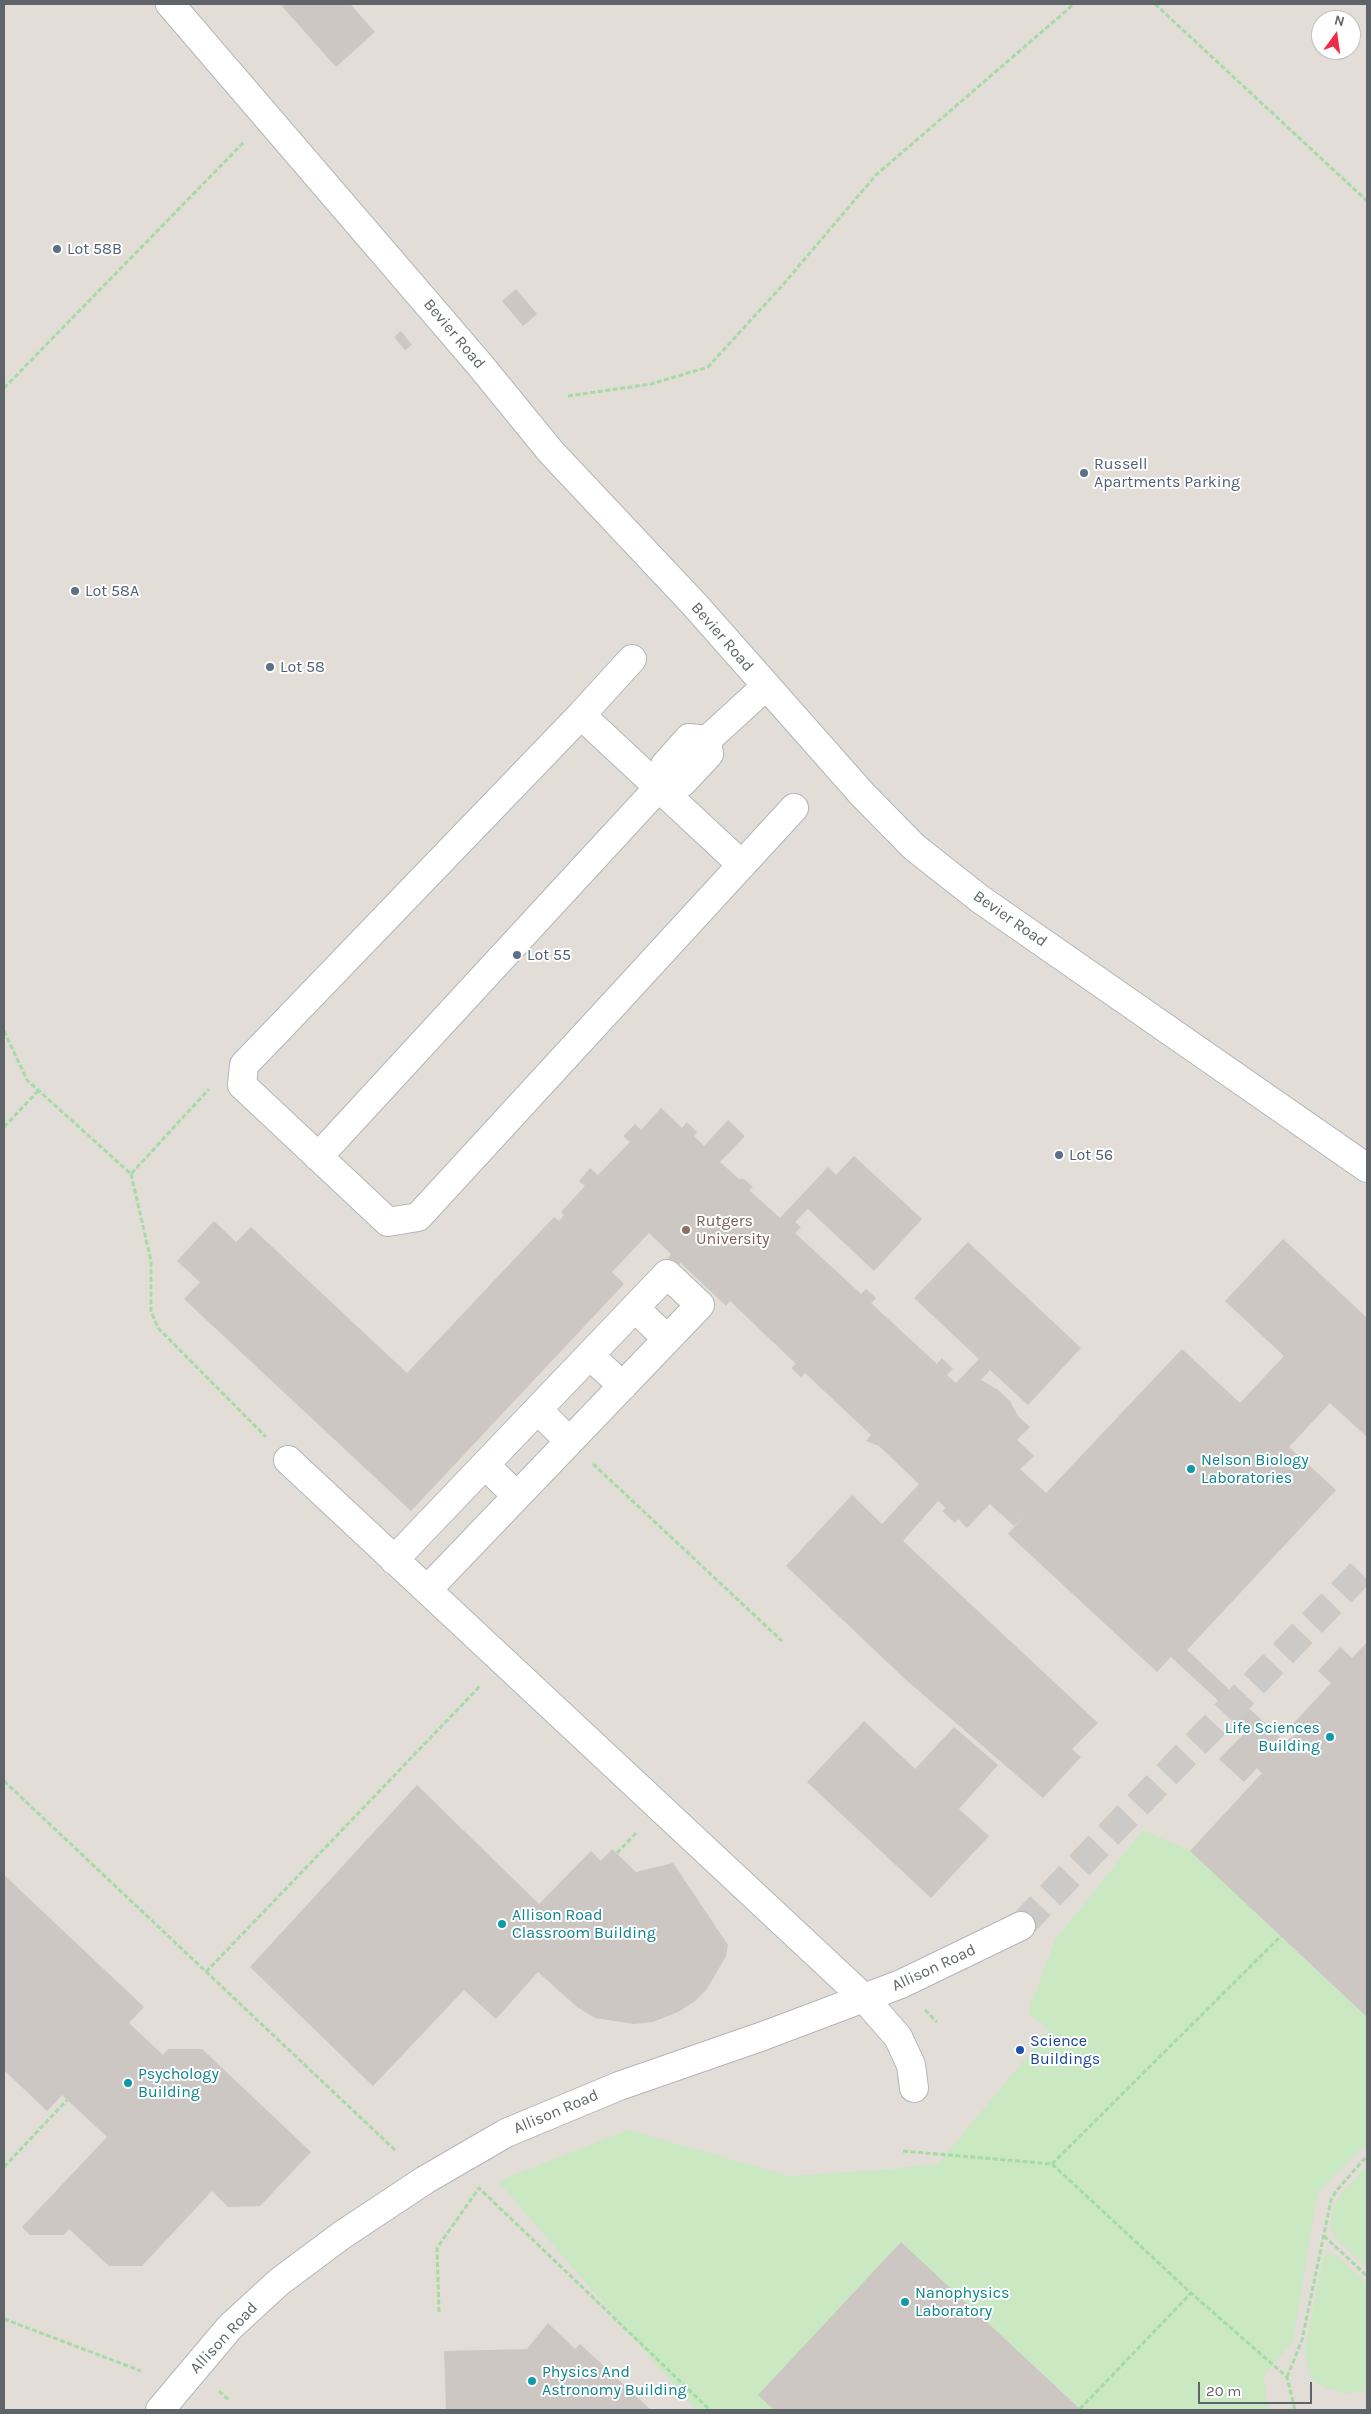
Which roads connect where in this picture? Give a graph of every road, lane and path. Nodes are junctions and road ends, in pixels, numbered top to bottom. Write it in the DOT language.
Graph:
graph roads {
  1 [pos="170,4"];
  2 [pos="1074,4"];
  3 [pos="1155,4"];
  4 [pos="248,138"];
  5 [pos="1367,201"];
  6 [pos="4,388"];
  7 [pos="568,396"];
  8 [pos="632,659"];
  9 [pos="765,687"];
  10 [pos="581,715"];
  11 [pos="659,787"];
  12 [pos="794,808"];
  13 [pos="742,865"];
  14 [pos="4,1031"];
  15 [pos="210,1088"];
  16 [pos="38,1091"];
  17 [pos="4,1127"];
  18 [pos="318,1157"];
  19 [pos="1367,1168"];
  20 [pos="131,1174"];
  21 [pos="635,1308"];
  22 [pos="667,1338"];
  23 [pos="590,1356"];
  24 [pos="623,1386"];
  25 [pos="538,1410"];
  26 [pos="569,1441"];
  27 [pos="288,1460"];
  28 [pos="485,1465"];
  29 [pos="517,1496"];
  30 [pos="394,1560"];
  31 [pos="427,1590"];
  32 [pos="782,1642"];
  33 [pos="484,1681"];
  34 [pos="4,1781"];
  35 [pos="639,1830"];
  36 [pos="616,1853"];
  37 [pos="1021,1926"];
  38 [pos="1281,1936"];
  39 [pos="206,1972"];
  40 [pos="864,1998"];
  41 [pos="914,2088"];
  42 [pos="67,2100"];
  43 [pos="396,2151"];
  44 [pos="902,2151"];
  45 [pos="1367,2156"];
  46 [pos="1052,2164"];
  47 [pos="4,2167"];
  48 [pos="1323,2235"];
  49 [pos="1367,2276"];
  50 [pos="1191,2293"];
  51 [pos="439,2312"];
  52 [pos="4,2319"];
  53 [pos="142,2371"];
  54 [pos="1287,2377"];
  55 [pos="213,2386"];
  56 [pos="230,2401"];
  57 [pos="160,2410"];
  58 [pos="710,2410"];
  59 [pos="1080,2410"];
  60 [pos="1295,2410"];
  1 -- 9 [label="street, Bevier Road"];
  2 -- 7 [label="path"];
  3 -- 5 [label="path"];
  4 -- 6 [label="path"];
  8 -- 10 [label="street"];
  9 -- 11 [label="street"];
  9 -- 19 [label="street, Bevier Road"];
  10 -- 11 [label="street"];
  10 -- 18 [label="street"];
  11 -- 13 [label="street"];
  11 -- 18 [label="street"];
  12 -- 13 [label="street"];
  13 -- 18 [label="street"];
  14 -- 16 [label="path"];
  15 -- 20 [label="path"];
  16 -- 17 [label="path"];
  16 -- 20 [label="path"];
  20 -- 27 [label="path"];
  21 -- 22 [label="street"];
  21 -- 22 [label="street"];
  21 -- 23 [label="street"];
  22 -- 24 [label="street"];
  23 -- 24 [label="street"];
  23 -- 25 [label="street"];
  24 -- 26 [label="street"];
  25 -- 26 [label="street"];
  25 -- 28 [label="street"];
  26 -- 29 [label="street"];
  26 -- 32 [label="path"];
  27 -- 30 [label="street"];
  28 -- 29 [label="street"];
  28 -- 30 [label="street"];
  29 -- 31 [label="street"];
  30 -- 31 [label="street"];
  31 -- 40 [label="street"];
  33 -- 39 [label="path"];
  34 -- 39 [label="path"];
  35 -- 36 [label="path"];
  37 -- 40 [label="street, Allison Road"];
  38 -- 46 [label="path"];
  39 -- 43 [label="path"];
  40 -- 41 [label="street"];
  40 -- 57 [label="street, Allison Road"];
  42 -- 47 [label="path"];
  44 -- 46 [label="path"];
  45 -- 48 [label="path"];
  46 -- 50 [label="path"];
  48 -- 49 [label="path"];
  48 -- 54 [label="path"];
  50 -- 54 [label="path"];
  50 -- 59 [label="path"];
  51 -- 58 [label="path"];
  52 -- 53 [label="path"];
  54 -- 60 [label="path"];
  55 -- 56 [label="path"];
}
